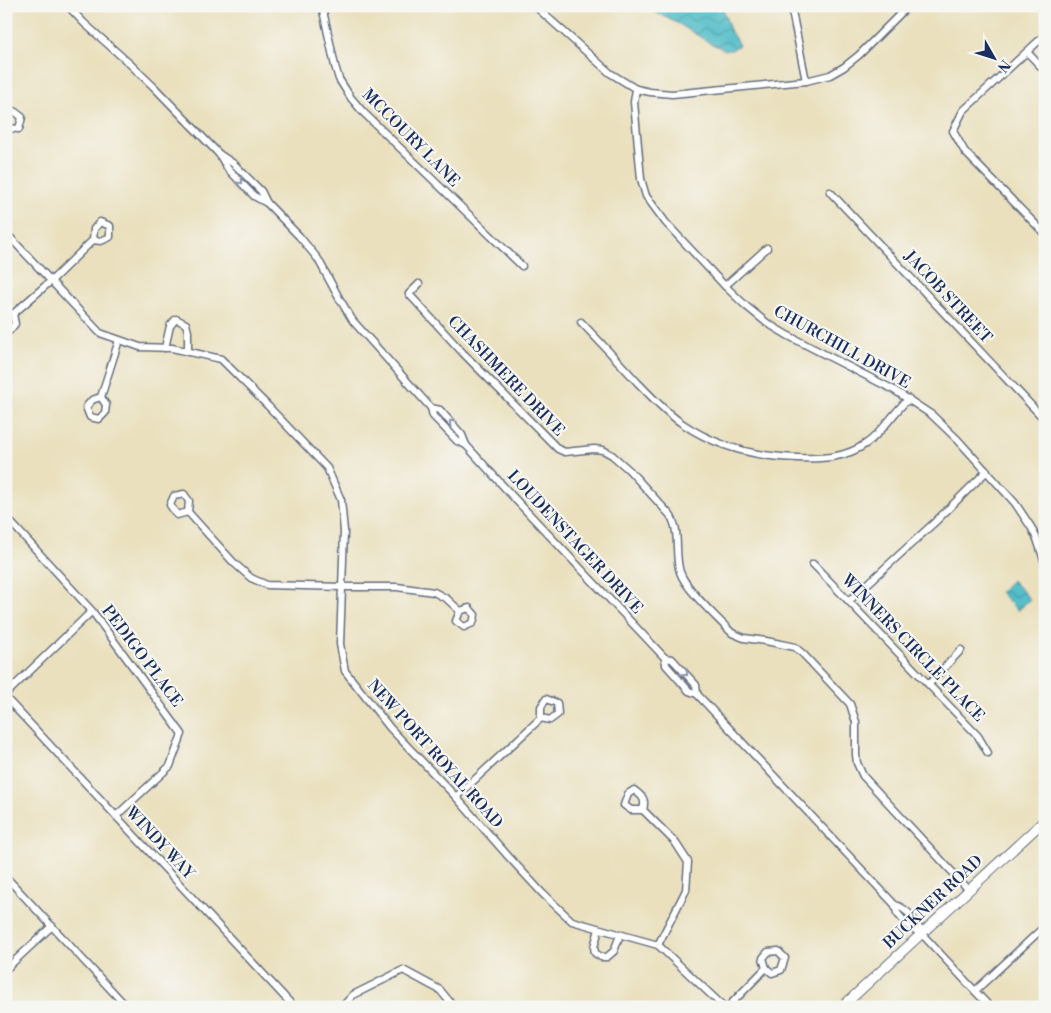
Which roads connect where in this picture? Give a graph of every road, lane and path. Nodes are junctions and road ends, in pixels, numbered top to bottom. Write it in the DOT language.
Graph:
graph roads {
  1 [pos="68,6"];
  2 [pos="322,6"];
  3 [pos="534,6"];
  4 [pos="792,6"];
  5 [pos="908,6"];
  6 [pos="1045,35"];
  7 [pos="1027,52"];
  8 [pos="1045,71"];
  9 [pos="806,81"];
  10 [pos="636,89"];
  11 [pos="6,116"];
  12 [pos="6,128"];
  13 [pos="830,192"];
  14 [pos="6,232"];
  15 [pos="1045,234"];
  16 [pos="93,240"];
  17 [pos="766,248"];
  18 [pos="522,266"];
  19 [pos="51,281"];
  20 [pos="419,284"];
  21 [pos="725,286"];
  22 [pos="10,314"];
  23 [pos="581,322"];
  24 [pos="6,330"];
  25 [pos="119,340"];
  26 [pos="165,348"];
  27 [pos="188,352"];
  28 [pos="102,397"];
  29 [pos="909,399"];
  30 [pos="1045,420"];
  31 [pos="986,471"];
  32 [pos="188,512"];
  33 [pos="6,517"];
  34 [pos="813,564"];
  35 [pos="1045,564"];
  36 [pos="342,587"];
  37 [pos="849,601"];
  38 [pos="92,611"];
  39 [pos="460,611"];
  40 [pos="961,650"];
  41 [pos="929,684"];
  42 [pos="6,694"];
  43 [pos="6,698"];
  44 [pos="541,718"];
  45 [pos="988,754"];
  46 [pos="456,797"];
  47 [pos="643,810"];
  48 [pos="116,816"];
  49 [pos="1045,820"];
  50 [pos="6,878"];
  51 [pos="969,890"];
  52 [pos="52,926"];
  53 [pos="1045,926"];
  54 [pos="599,929"];
  55 [pos="921,934"];
  56 [pos="620,935"];
  57 [pos="658,945"];
  58 [pos="766,968"];
  59 [pos="6,969"];
  60 [pos="975,991"];
  61 [pos="127,1007"];
  62 [pos="294,1007"];
  63 [pos="342,1007"];
  64 [pos="454,1007"];
  65 [pos="726,1007"];
  66 [pos="842,1007"];
  67 [pos="990,1007"];
  1 -- 55 [label="street, LOUDENSTAGER DRIVE"];
  2 -- 18 [label="street, MCCOURY LANE"];
  3 -- 10 [label="street"];
  4 -- 9 [label="street"];
  5 -- 9 [label="street"];
  6 -- 7 [label="street"];
  7 -- 8 [label="street"];
  7 -- 15 [label="street"];
  9 -- 10 [label="street"];
  10 -- 21 [label="street, CHURCHILL DRIVE"];
  11 -- 12 [label="street"];
  13 -- 30 [label="street, JACOB STREET"];
  14 -- 19 [label="street, NEW PORT ROYAL ROAD"];
  16 -- 19 [label="street"];
  17 -- 21 [label="street"];
  19 -- 22 [label="street"];
  19 -- 25 [label="street, NEW PORT ROYAL ROAD"];
  20 -- 51 [label="street, CHASHMERE DRIVE"];
  21 -- 29 [label="street, CHURCHILL DRIVE"];
  22 -- 24 [label="street"];
  23 -- 29 [label="street"];
  25 -- 26 [label="street, NEW PORT ROYAL ROAD"];
  25 -- 28 [label="street"];
  26 -- 27 [label="street, NEW PORT ROYAL ROAD"];
  26 -- 27 [label="street"];
  27 -- 36 [label="street, NEW PORT ROYAL ROAD"];
  29 -- 31 [label="street, CHURCHILL DRIVE"];
  31 -- 35 [label="street, CHURCHILL DRIVE"];
  31 -- 37 [label="street"];
  32 -- 36 [label="street"];
  33 -- 38 [label="street, PEDIGO PLACE"];
  34 -- 37 [label="street, WINNERS CIRCLE PLACE"];
  36 -- 39 [label="street"];
  36 -- 46 [label="street, NEW PORT ROYAL ROAD"];
  37 -- 41 [label="street, WINNERS CIRCLE PLACE"];
  38 -- 42 [label="street"];
  38 -- 48 [label="street, PEDIGO PLACE"];
  40 -- 41 [label="street"];
  41 -- 45 [label="street, WINNERS CIRCLE PLACE"];
  43 -- 48 [label="street, WINDY WAY"];
  44 -- 46 [label="street"];
  46 -- 54 [label="street, NEW PORT ROYAL ROAD"];
  47 -- 57 [label="street"];
  48 -- 62 [label="street, WINDY WAY"];
  49 -- 51 [label="street, BUCKNER ROAD"];
  50 -- 52 [label="street"];
  51 -- 55 [label="street, BUCKNER ROAD"];
  52 -- 59 [label="street"];
  52 -- 61 [label="street"];
  53 -- 60 [label="street"];
  54 -- 56 [label="street, NEW PORT ROYAL ROAD"];
  54 -- 56 [label="street"];
  55 -- 60 [label="street, LOUDENSTAGER DRIVE"];
  55 -- 66 [label="street, BUCKNER ROAD"];
  56 -- 57 [label="street, NEW PORT ROYAL ROAD"];
  57 -- 65 [label="street, NEW PORT ROYAL ROAD"];
  58 -- 65 [label="street"];
  60 -- 67 [label="street, LOUDENSTAGER DRIVE"];
  63 -- 64 [label="street"];
}
